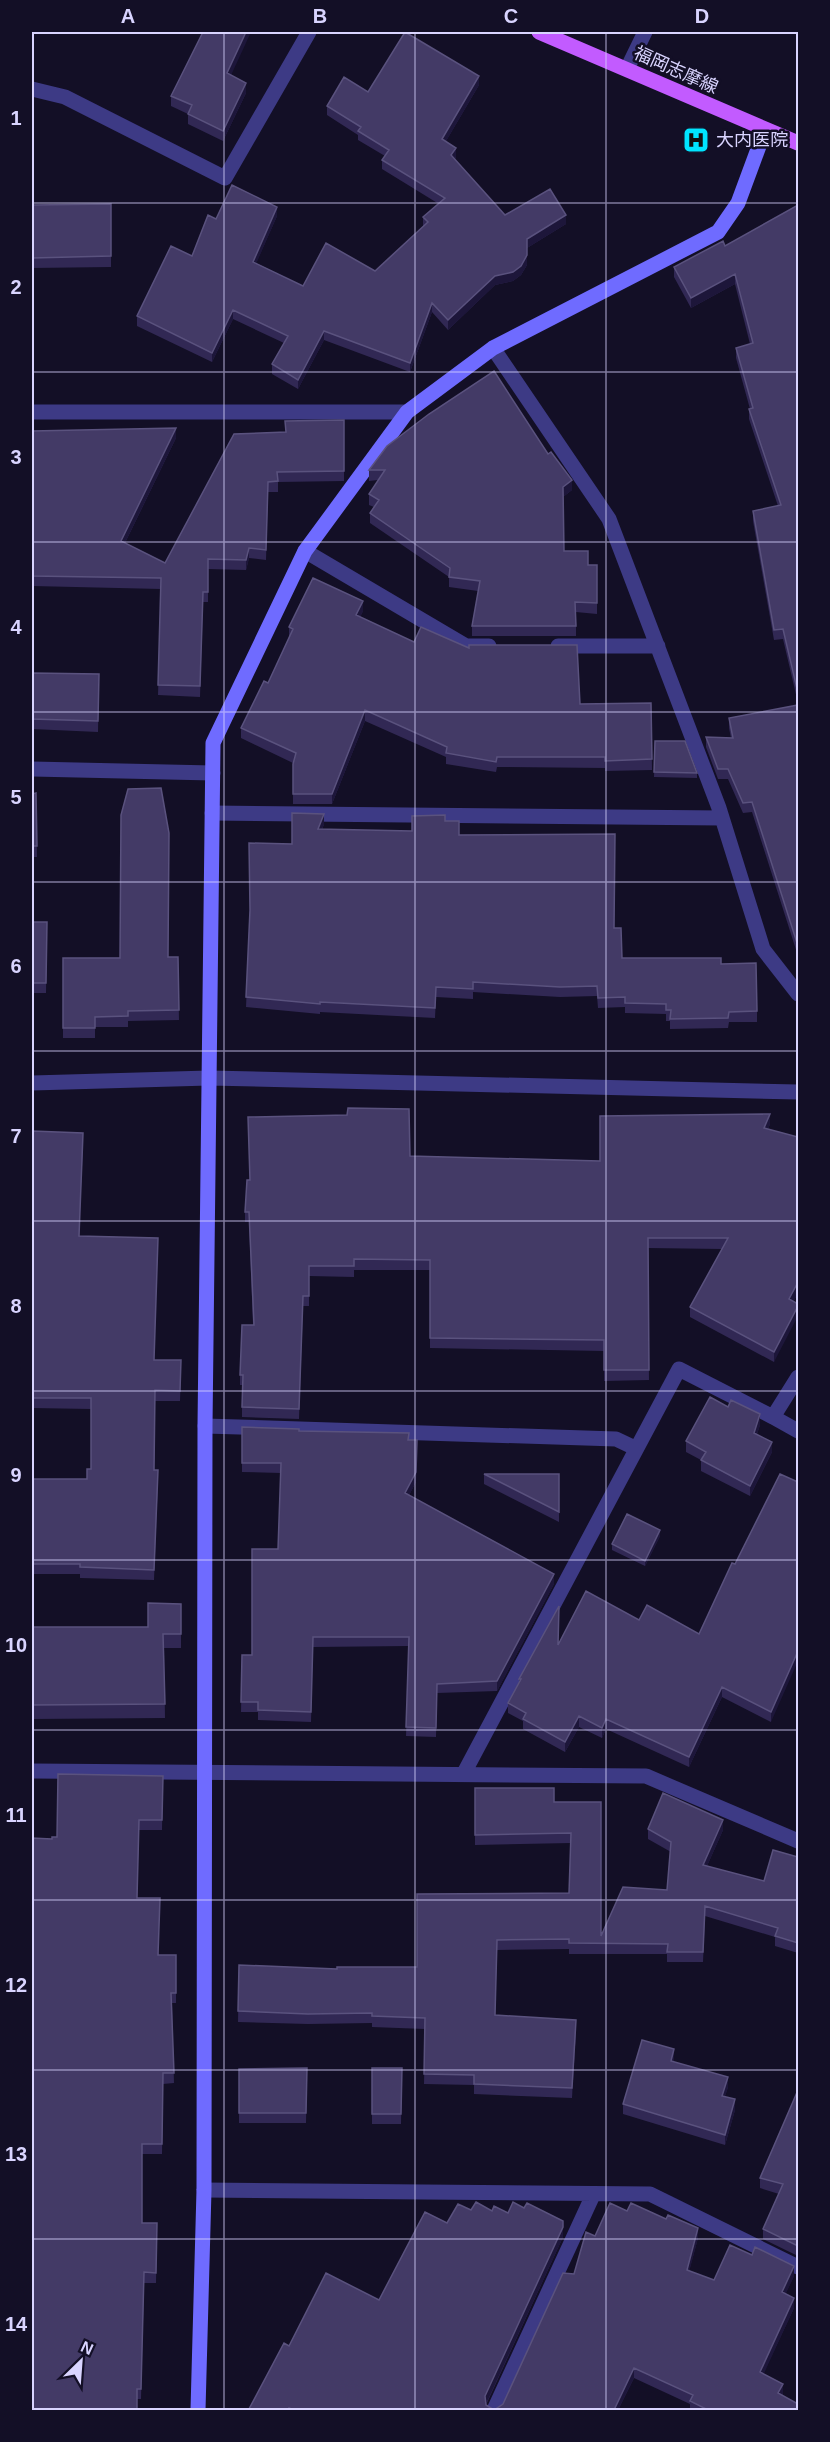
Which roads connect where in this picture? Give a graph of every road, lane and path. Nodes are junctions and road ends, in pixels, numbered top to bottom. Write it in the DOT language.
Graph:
graph roads {
  1 [pos="309,32"];
  2 [pos="539,32"];
  3 [pos="645,32"];
  4 [pos="627,69"];
  5 [pos="32,89"];
  6 [pos="765,129"];
  7 [pos="798,142"];
  8 [pos="493,348"];
  9 [pos="32,412"];
  10 [pos="407,412"];
  11 [pos="305,551"];
  12 [pos="502,645"];
  13 [pos="538,646"];
  14 [pos="658,646"];
  15 [pos="32,769"];
  16 [pos="213,773"];
  17 [pos="212,813"];
  18 [pos="722,818"];
  19 [pos="798,994"];
  20 [pos="209,1078"];
  21 [pos="32,1083"];
  22 [pos="798,1092"];
  23 [pos="798,1377"];
  24 [pos="773,1417"];
  25 [pos="205,1426"];
  26 [pos="798,1431"];
  27 [pos="635,1449"];
  28 [pos="32,1771"];
  29 [pos="206,1773"];
  30 [pos="464,1773"];
  31 [pos="798,1841"];
  32 [pos="204,2190"];
  33 [pos="593,2195"];
  34 [pos="798,2267"];
  35 [pos="198,2410"];
  36 [pos="494,2410"];
  1 -- 5 [label="street"];
  2 -- 4 [label="main road, 福岡志摩線"];
  3 -- 4 [label="street"];
  4 -- 6 [label="main road, 福岡志摩線"];
  6 -- 7 [label="main road, 福岡志摩線"];
  6 -- 8 [label="street"];
  8 -- 10 [label="street"];
  8 -- 14 [label="street"];
  9 -- 10 [label="street"];
  10 -- 11 [label="street"];
  11 -- 12 [label="street"];
  11 -- 16 [label="street"];
  13 -- 14 [label="street"];
  14 -- 18 [label="street"];
  15 -- 16 [label="street"];
  16 -- 17 [label="street"];
  17 -- 18 [label="street"];
  17 -- 20 [label="street"];
  18 -- 19 [label="street"];
  20 -- 21 [label="street"];
  20 -- 22 [label="street"];
  20 -- 25 [label="street"];
  23 -- 24 [label="street"];
  24 -- 26 [label="street"];
  24 -- 27 [label="street"];
  25 -- 27 [label="street"];
  25 -- 29 [label="street"];
  27 -- 30 [label="street"];
  28 -- 29 [label="street"];
  29 -- 30 [label="street"];
  29 -- 32 [label="street"];
  30 -- 31 [label="street"];
  32 -- 33 [label="street"];
  32 -- 35 [label="street"];
  33 -- 34 [label="street"];
  33 -- 36 [label="street"];
}
